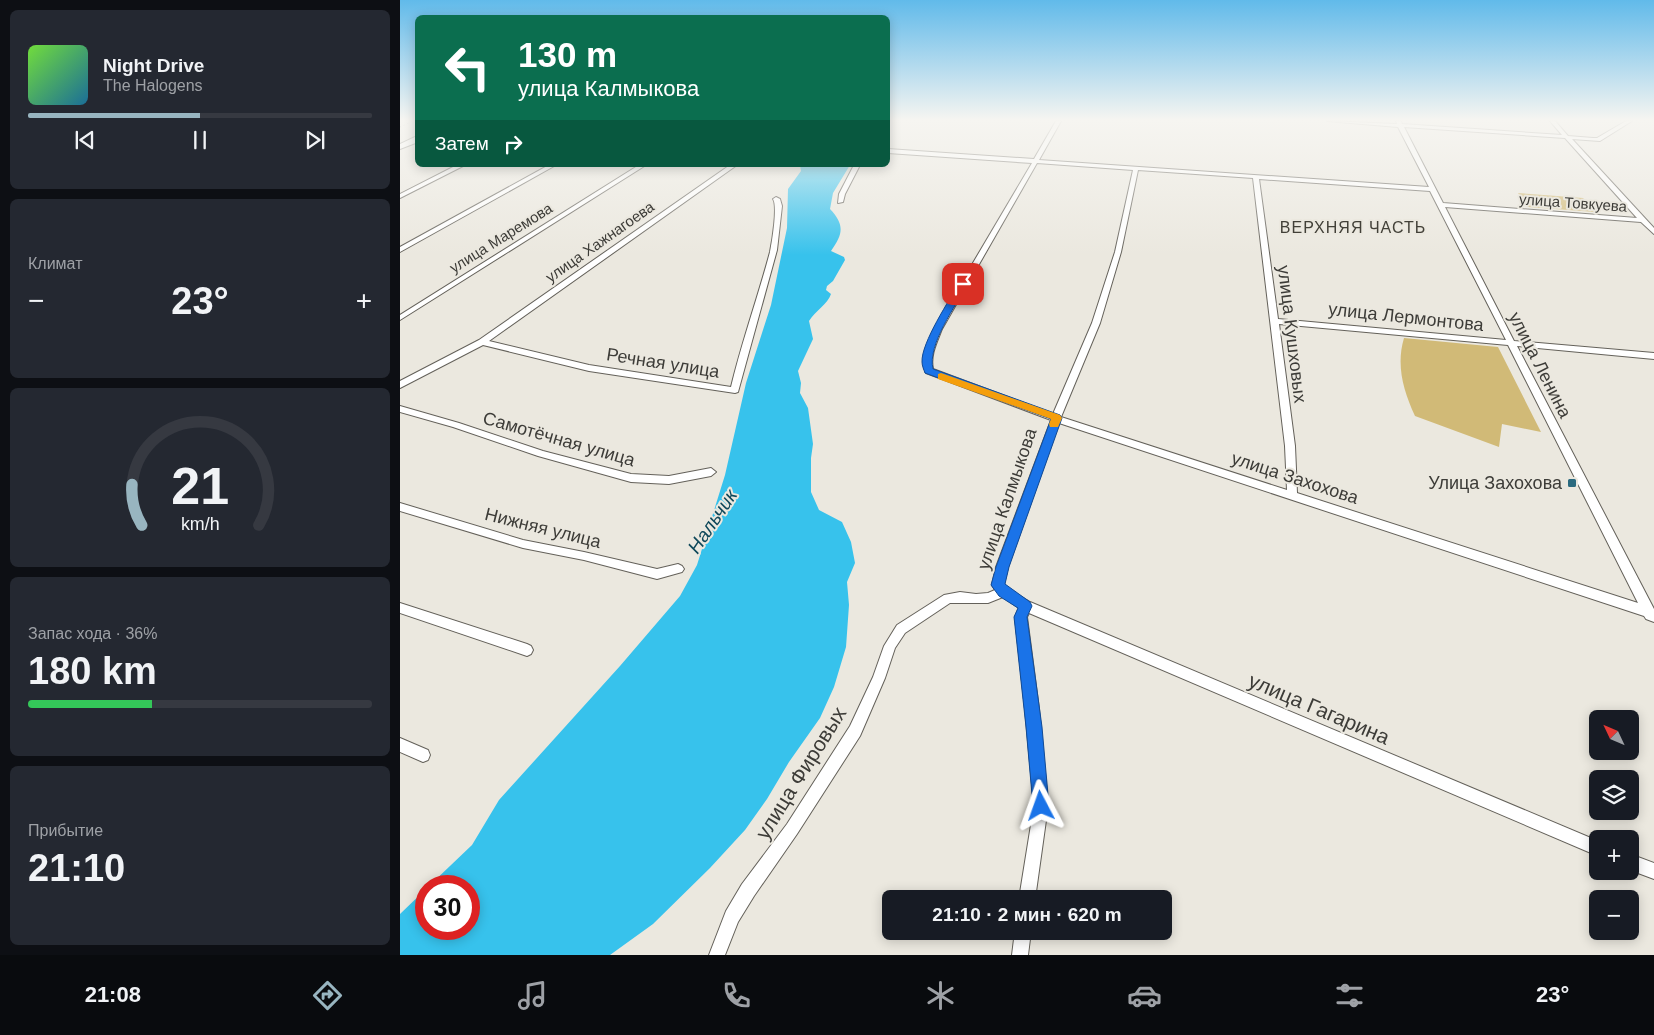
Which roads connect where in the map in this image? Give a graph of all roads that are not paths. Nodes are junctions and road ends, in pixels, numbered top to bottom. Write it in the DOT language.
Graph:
graph roads {
  1 [pos="1033,166"];
  2 [pos="1101,166"];
  3 [pos="1421,166"];
  4 [pos="1593,166"];
  5 [pos="458,167"];
  6 [pos="549,167"];
  7 [pos="640,167"];
  8 [pos="731,167"];
  9 [pos="857,167"];
  10 [pos="1136,168"];
  11 [pos="1256,177"];
  12 [pos="1433,189"];
  13 [pos="400,196"];
  14 [pos="776,199"];
  15 [pos="840,202"];
  16 [pos="1441,206"];
  17 [pos="1643,220"];
  18 [pos="1654,232"];
  19 [pos="400,250"];
  20 [pos="400,318"];
  21 [pos="1274,320"];
  22 [pos="482,342"];
  23 [pos="1512,344"];
  24 [pos="1654,356"];
  25 [pos="400,384"];
  26 [pos="400,409"];
  27 [pos="1056,418"];
  28 [pos="710,472"];
  29 [pos="1292,496"];
  30 [pos="400,507"];
  31 [pos="678,570"];
  32 [pos="1004,592"];
  33 [pos="1026,606"];
  34 [pos="400,608"];
  35 [pos="1652,617"];
  36 [pos="527,650"];
  37 [pos="400,745"];
  38 [pos="423,755"];
  39 [pos="1589,845"];
  40 [pos="1639,865"];
  41 [pos="1654,871"];
  42 [pos="1029,890"];
  43 [pos="1022,940"];
  44 [pos="717,955"];
  45 [pos="1020,955"];
  1 -- 27 [label="street, улица Захохова"];
  2 -- 10 [label="street"];
  3 -- 12 [label="street, улица Ленина"];
  4 -- 17 [label="street"];
  5 -- 13 [label="street"];
  6 -- 19 [label="street"];
  7 -- 20 [label="street, улица Маремова"];
  8 -- 22 [label="street, улица Хажнагоева"];
  9 -- 15 [label="street"];
  10 -- 11 [label="street"];
  10 -- 27 [label="street, улица Калмыкова"];
  11 -- 12 [label="street"];
  11 -- 21 [label="street, улица Кушховых"];
  12 -- 16 [label="street, улица Ленина"];
  14 -- 22 [label="street, Речная улица"];
  16 -- 17 [label="street, улица Товкуева"];
  16 -- 23 [label="street, улица Ленина"];
  17 -- 18 [label="street"];
  21 -- 23 [label="street, улица Лермонтова"];
  21 -- 29 [label="street, улица Кушховых"];
  22 -- 25 [label="street"];
  23 -- 24 [label="street, улица Лермонтова"];
  23 -- 35 [label="street, улица Ленина"];
  26 -- 28 [label="street, Самотёчная улица"];
  27 -- 29 [label="street, улица Захохова"];
  27 -- 32 [label="street, улица Калмыкова"];
  29 -- 35 [label="street, улица Захохова"];
  30 -- 31 [label="street, Нижняя улица"];
  32 -- 33 [label="street, улица Калмыкова"];
  32 -- 44 [label="street, улица Фировых"];
  33 -- 39 [label="street, улица Гагарина"];
  33 -- 42 [label="street"];
  34 -- 36 [label="street"];
  37 -- 38 [label="street"];
  40 -- 41 [label="street"];
  43 -- 45 [label="street"];
}
